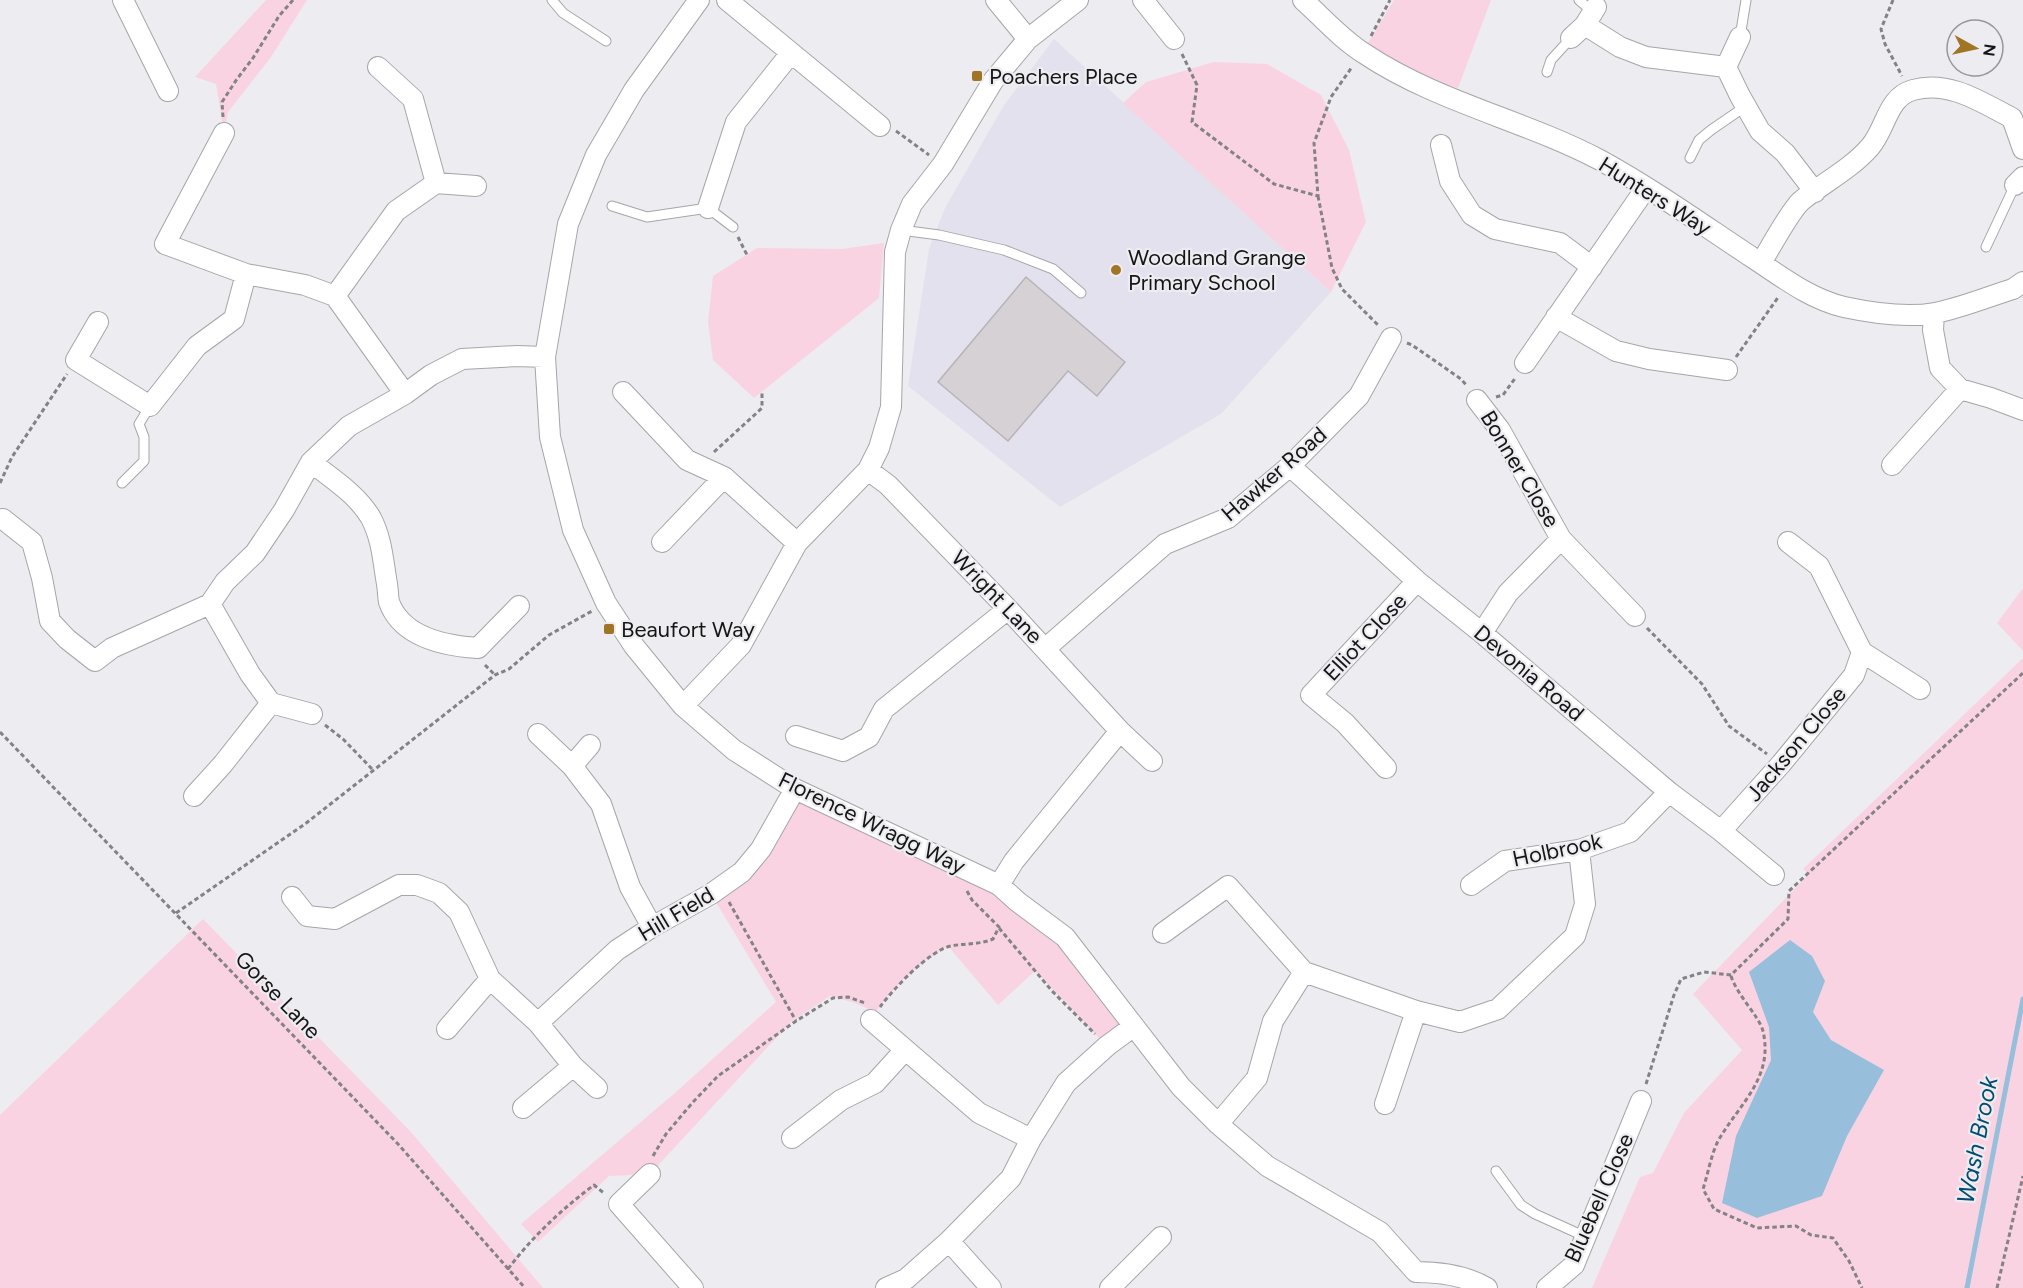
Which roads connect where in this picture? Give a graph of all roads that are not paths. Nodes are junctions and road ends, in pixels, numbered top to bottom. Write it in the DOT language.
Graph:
graph roads {
  1 [pos="123,0"];
  2 [pos="552,0"];
  3 [pos="699,0"];
  4 [pos="727,0"];
  5 [pos="996,0"];
  6 [pos="1078,0"];
  7 [pos="1143,0"];
  8 [pos="1304,0"];
  9 [pos="1746,0"];
  10 [pos="1585,16"];
  11 [pos="1740,37"];
  12 [pos="1028,39"];
  13 [pos="1174,39"];
  14 [pos="606,41"];
  15 [pos="791,53"];
  16 [pos="378,67"];
  17 [pos="1726,67"];
  18 [pos="1547,72"];
  19 [pos="168,91"];
  20 [pos="1746,106"];
  21 [pos="2018,110"];
  22 [pos="880,126"];
  23 [pos="224,133"];
  24 [pos="1441,145"];
  25 [pos="2023,149"];
  26 [pos="1690,158"];
  27 [pos="2019,181"];
  28 [pos="436,183"];
  29 [pos="476,186"];
  30 [pos="1646,188"];
  31 [pos="1815,192"];
  32 [pos="612,206"];
  33 [pos="708,208"];
  34 [pos="733,227"];
  35 [pos="901,230"];
  36 [pos="1986,247"];
  37 [pos="1761,263"];
  38 [pos="1592,267"];
  39 [pos="246,274"];
  40 [pos="2023,282"];
  41 [pos="1081,293"];
  42 [pos="335,296"];
  43 [pos="1934,313"];
  44 [pos="1556,317"];
  45 [pos="98,321"];
  46 [pos="1391,338"];
  47 [pos="545,357"];
  48 [pos="1525,363"];
  49 [pos="1727,370"];
  50 [pos="1960,389"];
  51 [pos="623,392"];
  52 [pos="405,394"];
  53 [pos="1477,400"];
  54 [pos="150,406"];
  55 [pos="2023,411"];
  56 [pos="311,462"];
  57 [pos="1892,465"];
  58 [pos="1290,466"];
  59 [pos="868,470"];
  60 [pos="724,477"];
  61 [pos="122,483"];
  62 [pos="3,519"];
  63 [pos="1561,539"];
  64 [pos="662,542"];
  65 [pos="1788,542"];
  66 [pos="797,543"];
  67 [pos="1417,581"];
  68 [pos="210,604"];
  69 [pos="519,606"];
  70 [pos="1008,609"];
  71 [pos="1635,616"];
  72 [pos="1482,633"];
  73 [pos="1046,648"];
  74 [pos="1862,652"];
  75 [pos="1920,689"];
  76 [pos="271,704"];
  77 [pos="683,706"];
  78 [pos="312,714"];
  79 [pos="1120,731"];
  80 [pos="538,734"];
  81 [pos="796,736"];
  82 [pos="590,745"];
  83 [pos="1152,761"];
  84 [pos="572,766"];
  85 [pos="1386,768"];
  86 [pos="795,789"];
  87 [pos="1669,792"];
  88 [pos="194,796"];
  89 [pos="1721,831"];
  90 [pos="1579,850"];
  91 [pos="1774,875"];
  92 [pos="999,885"];
  93 [pos="1471,885"];
  94 [pos="292,897"];
  95 [pos="652,927"];
  96 [pos="1163,933"];
  97 [pos="1304,972"];
  98 [pos="490,979"];
  99 [pos="1416,1011"];
  100 [pos="871,1020"];
  101 [pos="538,1023"];
  102 [pos="1134,1026"];
  103 [pos="447,1029"];
  104 [pos="904,1051"];
  105 [pos="573,1066"];
  106 [pos="597,1088"];
  107 [pos="1641,1101"];
  108 [pos="1386,1104"];
  109 [pos="523,1108"];
  110 [pos="1218,1124"];
  111 [pos="792,1138"];
  112 [pos="1031,1139"];
  113 [pos="1496,1172"];
  114 [pos="650,1174"];
  115 [pos="1161,1237"];
  116 [pos="1586,1237"];
  117 [pos="949,1241"];
  118 [pos="1413,1280"];
  119 [pos="693,1288"];
  120 [pos="886,1288"];
  121 [pos="991,1288"];
  122 [pos="1110,1288"];
  123 [pos="1487,1288"];
  124 [pos="1546,1288"];
  1 -- 19 [label="street"];
  2 -- 14 [label="lane"];
  3 -- 47 [label="street, Florence Wragg Way"];
  4 -- 15 [label="street"];
  5 -- 12 [label="street"];
  6 -- 12 [label="street"];
  7 -- 13 [label="street"];
  8 -- 30 [label="street, Hunters Way"];
  9 -- 11 [label="lane"];
  10 -- 17 [label="street"];
  10 -- 18 [label="lane"];
  11 -- 17 [label="street"];
  12 -- 35 [label="street"];
  15 -- 22 [label="street"];
  15 -- 33 [label="street"];
  16 -- 28 [label="street"];
  17 -- 20 [label="street"];
  20 -- 26 [label="lane"];
  20 -- 31 [label="street"];
  21 -- 25 [label="street"];
  21 -- 31 [label="street"];
  23 -- 39 [label="street"];
  24 -- 38 [label="street"];
  27 -- 36 [label="lane"];
  28 -- 29 [label="street"];
  28 -- 42 [label="street"];
  30 -- 37 [label="street, Hunters Way"];
  30 -- 38 [label="street"];
  31 -- 37 [label="street"];
  32 -- 33 [label="lane"];
  33 -- 34 [label="lane"];
  35 -- 41 [label="lane"];
  35 -- 59 [label="street"];
  37 -- 43 [label="street, Hunters Way"];
  38 -- 44 [label="street"];
  39 -- 42 [label="street"];
  39 -- 54 [label="street"];
  40 -- 43 [label="street, Hunters Way"];
  42 -- 52 [label="street"];
  43 -- 50 [label="street"];
  44 -- 48 [label="street"];
  44 -- 49 [label="street"];
  45 -- 54 [label="street"];
  46 -- 58 [label="street, Hawker Road"];
  47 -- 52 [label="street"];
  47 -- 77 [label="street, Florence Wragg Way"];
  50 -- 55 [label="street"];
  50 -- 57 [label="street"];
  51 -- 60 [label="street"];
  52 -- 56 [label="street"];
  53 -- 63 [label="street, Bonner Close"];
  54 -- 61 [label="lane"];
  56 -- 68 [label="street"];
  56 -- 69 [label="street"];
  58 -- 67 [label="street, Devonia Road"];
  58 -- 73 [label="street, Hawker Road"];
  59 -- 66 [label="street"];
  59 -- 70 [label="street, Wright Lane"];
  60 -- 64 [label="street"];
  60 -- 66 [label="street"];
  62 -- 68 [label="street"];
  63 -- 71 [label="street, Bonner Close"];
  63 -- 72 [label="street, Bonner Close"];
  65 -- 74 [label="street"];
  66 -- 77 [label="street"];
  67 -- 72 [label="street, Devonia Road"];
  67 -- 85 [label="street, Elliot Close"];
  68 -- 76 [label="street"];
  70 -- 73 [label="street, Wright Lane"];
  70 -- 81 [label="street"];
  72 -- 87 [label="street, Devonia Road"];
  73 -- 79 [label="street, Wright Lane"];
  74 -- 75 [label="street"];
  74 -- 89 [label="street, Jackson Close"];
  76 -- 78 [label="street"];
  76 -- 88 [label="street"];
  77 -- 86 [label="street, Florence Wragg Way"];
  79 -- 83 [label="street, Wright Lane"];
  79 -- 92 [label="street"];
  80 -- 84 [label="street"];
  82 -- 84 [label="street"];
  84 -- 95 [label="street"];
  86 -- 92 [label="street, Florence Wragg Way"];
  86 -- 95 [label="street, Hill Field"];
  87 -- 89 [label="street, Devonia Road"];
  87 -- 90 [label="street, Holbrook"];
  89 -- 91 [label="street, Devonia Road"];
  90 -- 93 [label="street, Holbrook"];
  90 -- 99 [label="street"];
  92 -- 102 [label="street, Florence Wragg Way"];
  94 -- 98 [label="street"];
  95 -- 101 [label="street, Hill Field"];
  96 -- 97 [label="street"];
  97 -- 99 [label="street"];
  97 -- 110 [label="street"];
  98 -- 101 [label="street"];
  98 -- 103 [label="street"];
  99 -- 108 [label="street"];
  100 -- 104 [label="street"];
  101 -- 105 [label="street"];
  102 -- 110 [label="street, Florence Wragg Way"];
  102 -- 112 [label="street"];
  104 -- 111 [label="street"];
  104 -- 112 [label="street"];
  105 -- 106 [label="street"];
  105 -- 109 [label="street"];
  107 -- 116 [label="street, Bluebell Close"];
  110 -- 118 [label="street, Florence Wragg Way"];
  112 -- 117 [label="street"];
  113 -- 116 [label="lane"];
  114 -- 119 [label="street"];
  115 -- 122 [label="street"];
  116 -- 124 [label="street, Bluebell Close"];
  117 -- 120 [label="street"];
  117 -- 121 [label="street"];
  118 -- 123 [label="street"];
}
